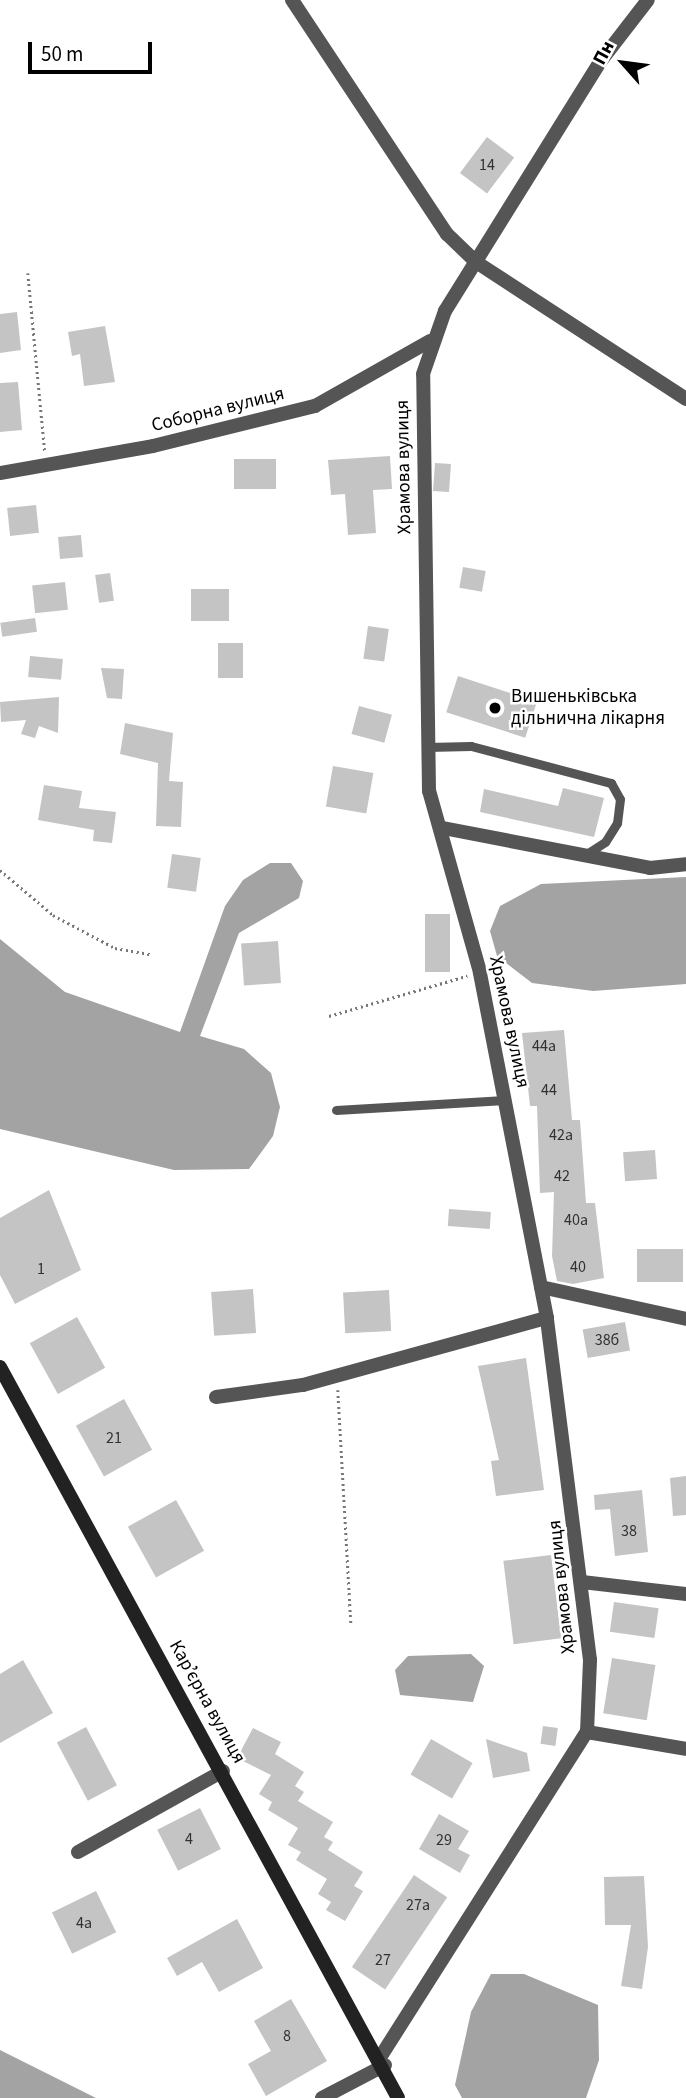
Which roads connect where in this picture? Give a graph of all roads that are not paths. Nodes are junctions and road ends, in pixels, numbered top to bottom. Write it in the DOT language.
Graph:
graph roads {
  1 [pos="292,0"];
  2 [pos="648,0"];
  3 [pos="476,262"];
  4 [pos="430,341"];
  5 [pos="686,399"];
  6 [pos="0,473"];
  7 [pos="427,747"];
  8 [pos="443,828"];
  9 [pos="581,858"];
  10 [pos="686,864"];
  11 [pos="505,1101"];
  12 [pos="336,1110"];
  13 [pos="541,1287"];
  14 [pos="547,1318"];
  15 [pos="686,1320"];
  16 [pos="0,1368"];
  17 [pos="216,1397"];
  18 [pos="582,1581"];
  19 [pos="686,1594"];
  20 [pos="587,1732"];
  21 [pos="686,1749"];
  22 [pos="223,1770"];
  23 [pos="78,1852"];
  24 [pos="383,2061"];
  25 [pos="322,2098"];
  26 [pos="398,2098"];
  1 -- 3 [label="street"];
  2 -- 3 [label="street, Храмова вулиця"];
  3 -- 4 [label="street, Храмова вулиця"];
  3 -- 5 [label="street"];
  4 -- 6 [label="street, Соборна вулиця"];
  4 -- 7 [label="street, Храмова вулиця"];
  7 -- 8 [label="street, Храмова вулиця"];
  7 -- 9 [label="lane"];
  8 -- 9 [label="street"];
  8 -- 11 [label="street, Храмова вулиця"];
  9 -- 10 [label="street"];
  11 -- 12 [label="lane"];
  11 -- 13 [label="street, Храмова вулиця"];
  13 -- 14 [label="street, Храмова вулиця"];
  13 -- 15 [label="street"];
  14 -- 17 [label="street"];
  14 -- 18 [label="street, Храмова вулиця"];
  16 -- 22 [label="street, Карʼєрна вулиця"];
  18 -- 19 [label="street"];
  18 -- 20 [label="street, Храмова вулиця"];
  20 -- 21 [label="street"];
  20 -- 24 [label="street"];
  22 -- 23 [label="street"];
  22 -- 24 [label="street, Карʼєрна вулиця"];
  24 -- 25 [label="street"];
  24 -- 26 [label="street, Карʼєрна вулиця"];
}
